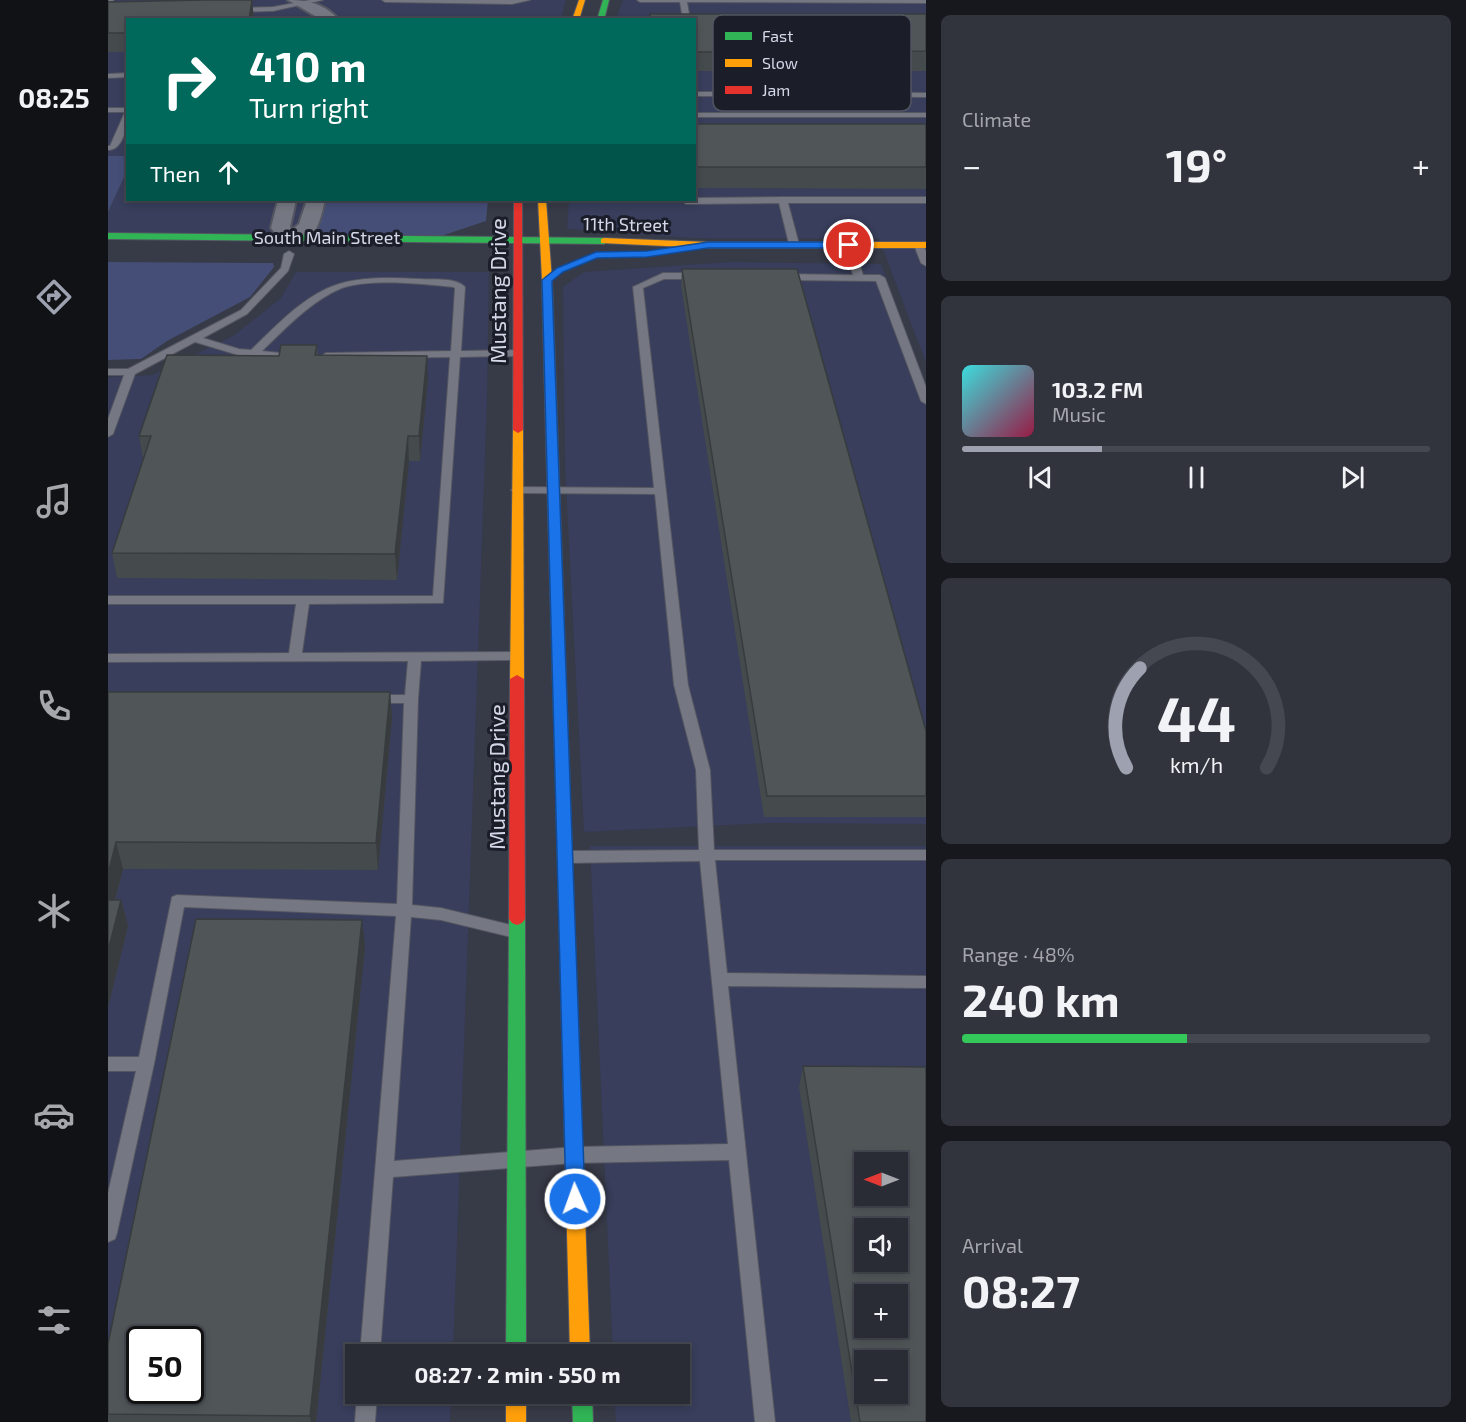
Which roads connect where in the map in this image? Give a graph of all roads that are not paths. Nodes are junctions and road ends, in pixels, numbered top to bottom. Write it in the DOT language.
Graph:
graph roads {
  1 [pos="320,0"];
  2 [pos="385,0"];
  3 [pos="526,0"];
  4 [pos="582,0"];
  5 [pos="606,0"];
  6 [pos="640,0"];
  7 [pos="683,0"];
  8 [pos="716,0"];
  9 [pos="916,0"];
  10 [pos="926,0"];
  11 [pos="300,2"];
  12 [pos="226,11"];
  13 [pos="328,18"];
  14 [pos="576,18"];
  15 [pos="601,18"];
  16 [pos="687,18"];
  17 [pos="126,75"];
  18 [pos="108,76"];
  19 [pos="696,94"];
  20 [pos="713,94"];
  21 [pos="108,110"];
  22 [pos="126,111"];
  23 [pos="926,115"];
  24 [pos="126,116"];
  25 [pos="698,118"];
  26 [pos="108,147"];
  27 [pos="783,200"];
  28 [pos="926,200"];
  29 [pos="287,201"];
  30 [pos="316,201"];
  31 [pos="542,201"];
  32 [pos="696,201"];
  33 [pos="518,206"];
  34 [pos="115,236"];
  35 [pos="446,240"];
  36 [pos="518,241"];
  37 [pos="544,241"];
  38 [pos="794,244"];
  39 [pos="708,245"];
  40 [pos="849,245"];
  41 [pos="922,245"];
  42 [pos="286,249"];
  43 [pos="115,254"];
  44 [pos="306,254"];
  45 [pos="512,255"];
  46 [pos="550,255"];
  47 [pos="576,255"];
  48 [pos="926,263"];
  49 [pos="560,270"];
  50 [pos="710,276"];
  51 [pos="767,277"];
  52 [pos="860,278"];
  53 [pos="547,280"];
  54 [pos="194,338"];
  55 [pos="517,353"];
  56 [pos="253,354"];
  57 [pos="456,354"];
  58 [pos="298,356"];
  59 [pos="309,356"];
  60 [pos="108,372"];
  61 [pos="130,372"];
  62 [pos="926,400"];
  63 [pos="108,434"];
  64 [pos="517,490"];
  65 [pos="553,490"];
  66 [pos="660,491"];
  67 [pos="108,600"];
  68 [pos="303,600"];
  69 [pos="522,656"];
  70 [pos="295,657"];
  71 [pos="415,657"];
  72 [pos="108,658"];
  73 [pos="364,698"];
  74 [pos="411,699"];
  75 [pos="707,855"];
  76 [pos="926,855"];
  77 [pos="565,856"];
  78 [pos="404,910"];
  79 [pos="517,933"];
  80 [pos="720,979"];
  81 [pos="926,982"];
  82 [pos="108,1064"];
  83 [pos="146,1064"];
  84 [pos="738,1152"];
  85 [pos="574,1155"];
  86 [pos="516,1158"];
  87 [pos="386,1170"];
  88 [pos="108,1233"];
  89 [pos="371,1344"];
  90 [pos="516,1344"];
  91 [pos="580,1344"];
  92 [pos="366,1404"];
  93 [pos="516,1404"];
  94 [pos="582,1404"];
  95 [pos="364,1422"];
  96 [pos="516,1422"];
  97 [pos="583,1422"];
  98 [pos="765,1422"];
  1 -- 11 [label="lane"];
  2 -- 3 [label="lane"];
  4 -- 14 [label="main road"];
  5 -- 15 [label="main road"];
  6 -- 7 [label="lane"];
  7 -- 8 [label="lane"];
  7 -- 16 [label="lane"];
  8 -- 9 [label="lane"];
  9 -- 10 [label="lane"];
  11 -- 12 [label="lane"];
  11 -- 13 [label="street"];
  17 -- 18 [label="lane"];
  19 -- 20 [label="lane"];
  21 -- 22 [label="lane"];
  23 -- 25 [label="lane"];
  24 -- 26 [label="lane"];
  27 -- 28 [label="lane"];
  27 -- 32 [label="lane"];
  27 -- 38 [label="lane"];
  29 -- 42 [label="street"];
  30 -- 42 [label="street"];
  31 -- 37 [label="main road, Mustang Drive"];
  33 -- 35 [label="main road"];
  33 -- 36 [label="main road, Mustang Drive"];
  34 -- 42 [label="main road, South Main Street"];
  34 -- 43 [label="main road"];
  35 -- 36 [label="main road, South Main Street"];
  35 -- 42 [label="main road, South Main Street"];
  36 -- 37 [label="main road, South Main Street"];
  36 -- 45 [label="main road, Mustang Drive"];
  37 -- 39 [label="main road, 11th Street"];
  37 -- 46 [label="main road, Mustang Drive"];
  38 -- 39 [label="main road, 11th Street"];
  38 -- 40 [label="main road, 11th Street"];
  39 -- 47 [label="main road, 11th Street"];
  40 -- 41 [label="main road, 11th Street"];
  40 -- 52 [label="lane"];
  41 -- 48 [label="lane"];
  42 -- 44 [label="main road, South Main Street"];
  42 -- 54 [label="lane"];
  45 -- 46 [label="main road"];
  45 -- 55 [label="main road, Mustang Drive"];
  46 -- 53 [label="main road, Mustang Drive"];
  49 -- 53 [label="main road"];
  50 -- 66 [label="lane"];
  51 -- 52 [label="lane"];
  52 -- 62 [label="lane"];
  53 -- 65 [label="main road, Mustang Drive"];
  54 -- 56 [label="lane"];
  54 -- 61 [label="lane"];
  55 -- 57 [label="lane"];
  55 -- 64 [label="main road, Mustang Drive"];
  56 -- 57 [label="lane"];
  56 -- 58 [label="lane"];
  57 -- 59 [label="lane"];
  57 -- 68 [label="lane"];
  60 -- 61 [label="lane"];
  61 -- 63 [label="lane"];
  64 -- 65 [label="lane"];
  64 -- 69 [label="main road, Mustang Drive"];
  65 -- 66 [label="lane"];
  65 -- 77 [label="main road, Mustang Drive"];
  66 -- 75 [label="lane"];
  67 -- 68 [label="lane"];
  68 -- 70 [label="lane"];
  69 -- 71 [label="lane"];
  69 -- 79 [label="main road, Mustang Drive"];
  70 -- 71 [label="lane"];
  70 -- 72 [label="lane"];
  71 -- 74 [label="lane"];
  73 -- 74 [label="lane"];
  74 -- 78 [label="lane"];
  75 -- 76 [label="lane"];
  75 -- 77 [label="lane"];
  75 -- 80 [label="lane"];
  77 -- 85 [label="main road, Mustang Drive"];
  78 -- 79 [label="lane"];
  78 -- 83 [label="lane"];
  78 -- 87 [label="lane"];
  79 -- 86 [label="main road, Mustang Drive"];
  80 -- 81 [label="lane"];
  80 -- 84 [label="lane"];
  82 -- 83 [label="lane"];
  83 -- 88 [label="lane"];
  84 -- 85 [label="lane"];
  84 -- 98 [label="lane"];
  85 -- 86 [label="lane"];
  85 -- 91 [label="main road, Mustang Drive"];
  86 -- 87 [label="lane"];
  86 -- 90 [label="main road, Mustang Drive"];
  87 -- 89 [label="lane"];
  92 -- 95 [label="lane"];
  93 -- 96 [label="main road"];
  94 -- 97 [label="main road"];
}
